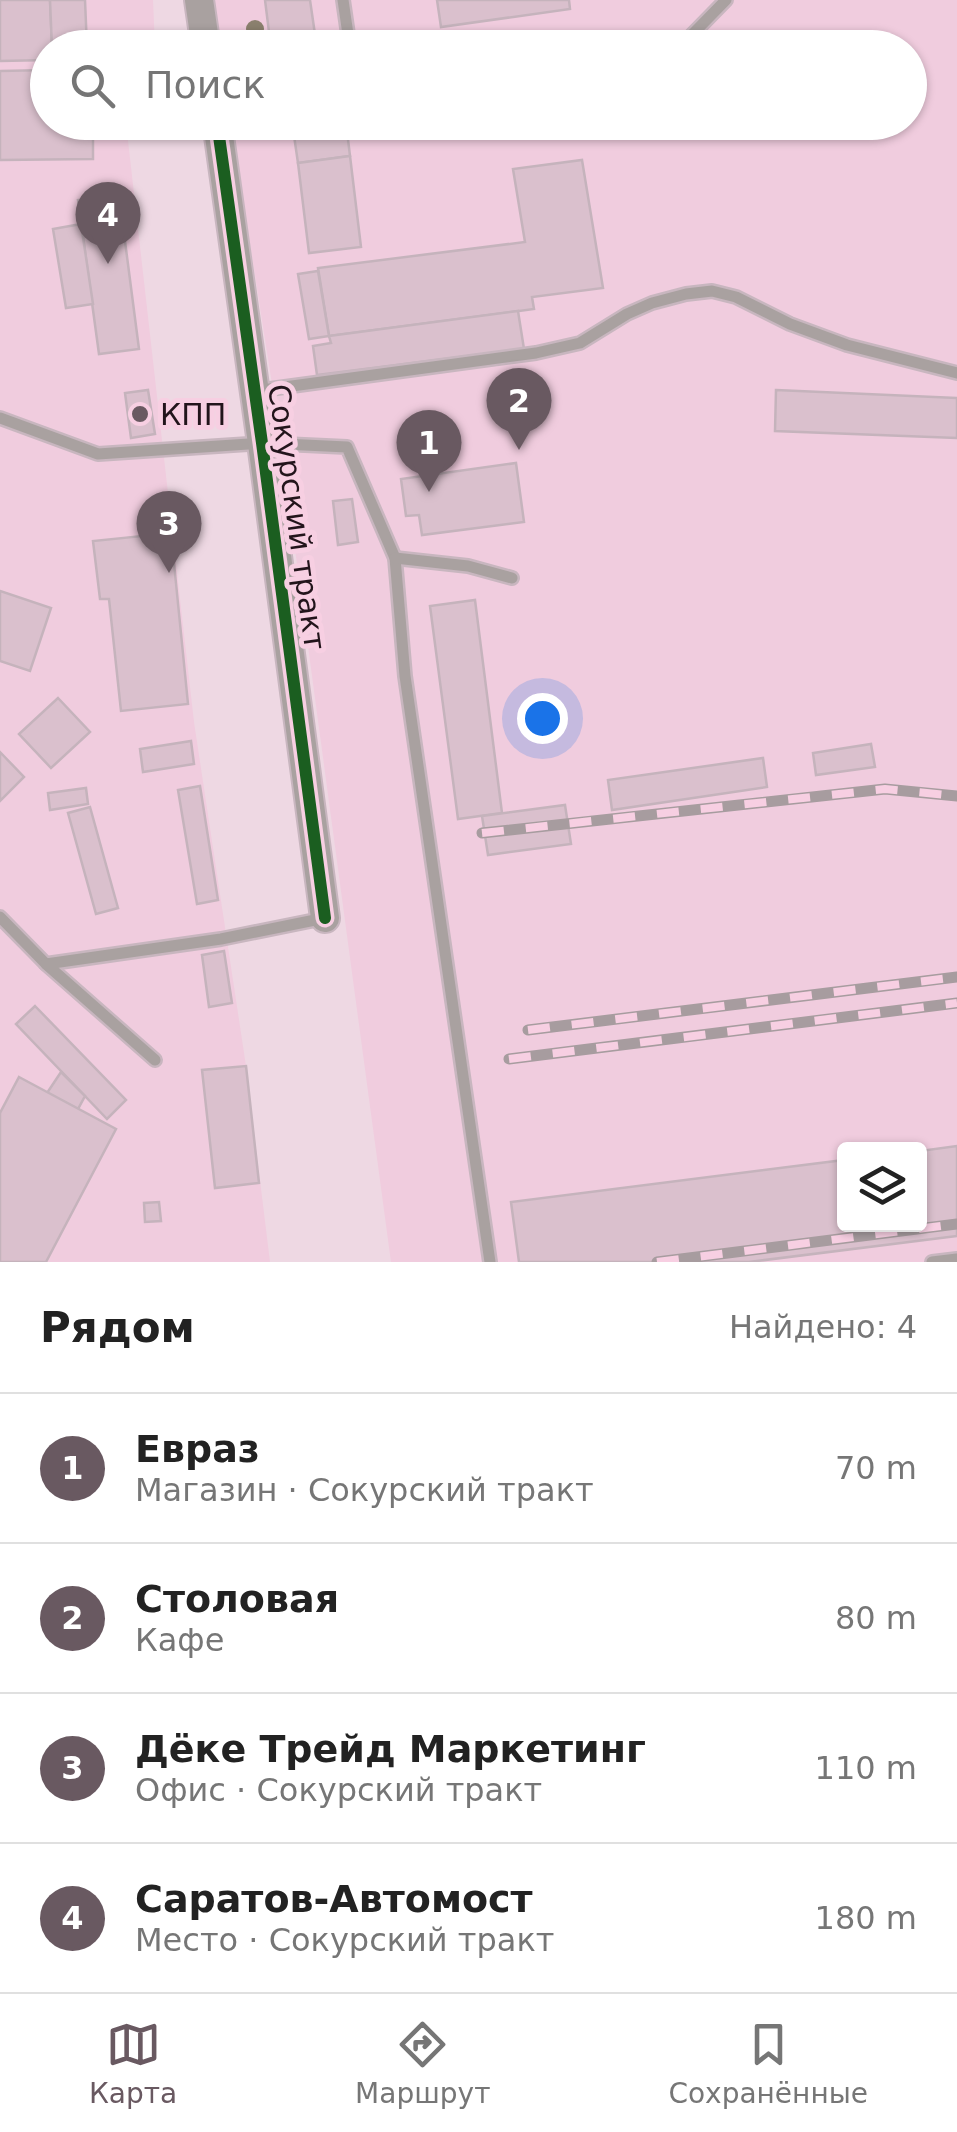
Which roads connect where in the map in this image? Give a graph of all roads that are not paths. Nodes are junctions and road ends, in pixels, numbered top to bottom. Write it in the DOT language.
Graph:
graph roads {
  1 [pos="199,0"];
  2 [pos="342,0"];
  3 [pos="726,0"];
  4 [pos="203,30"];
  5 [pos="347,30"];
  6 [pos="697,30"];
  7 [pos="219,140"];
  8 [pos="957,373"];
  9 [pos="255,391"];
  10 [pos="0,418"];
  11 [pos="262,443"];
  12 [pos="395,558"];
  13 [pos="512,578"];
  14 [pos="0,917"];
  15 [pos="325,918"];
  16 [pos="46,964"];
  17 [pos="155,1060"];
  18 [pos="957,1259"];
  19 [pos="490,1262"];
  20 [pos="932,1262"];
  1 -- 4 [label="street"];
  2 -- 5 [label="lane"];
  3 -- 6 [label="lane"];
  7 -- 9 [label="street, Сокурский тракт"];
  8 -- 9 [label="lane"];
  9 -- 11 [label="street, Сокурский тракт"];
  10 -- 11 [label="lane"];
  11 -- 12 [label="lane"];
  11 -- 15 [label="street, Сокурский тракт"];
  12 -- 13 [label="lane"];
  12 -- 19 [label="lane"];
  14 -- 16 [label="lane"];
  15 -- 16 [label="lane"];
  16 -- 17 [label="lane"];
  18 -- 20 [label="lane"];
}
